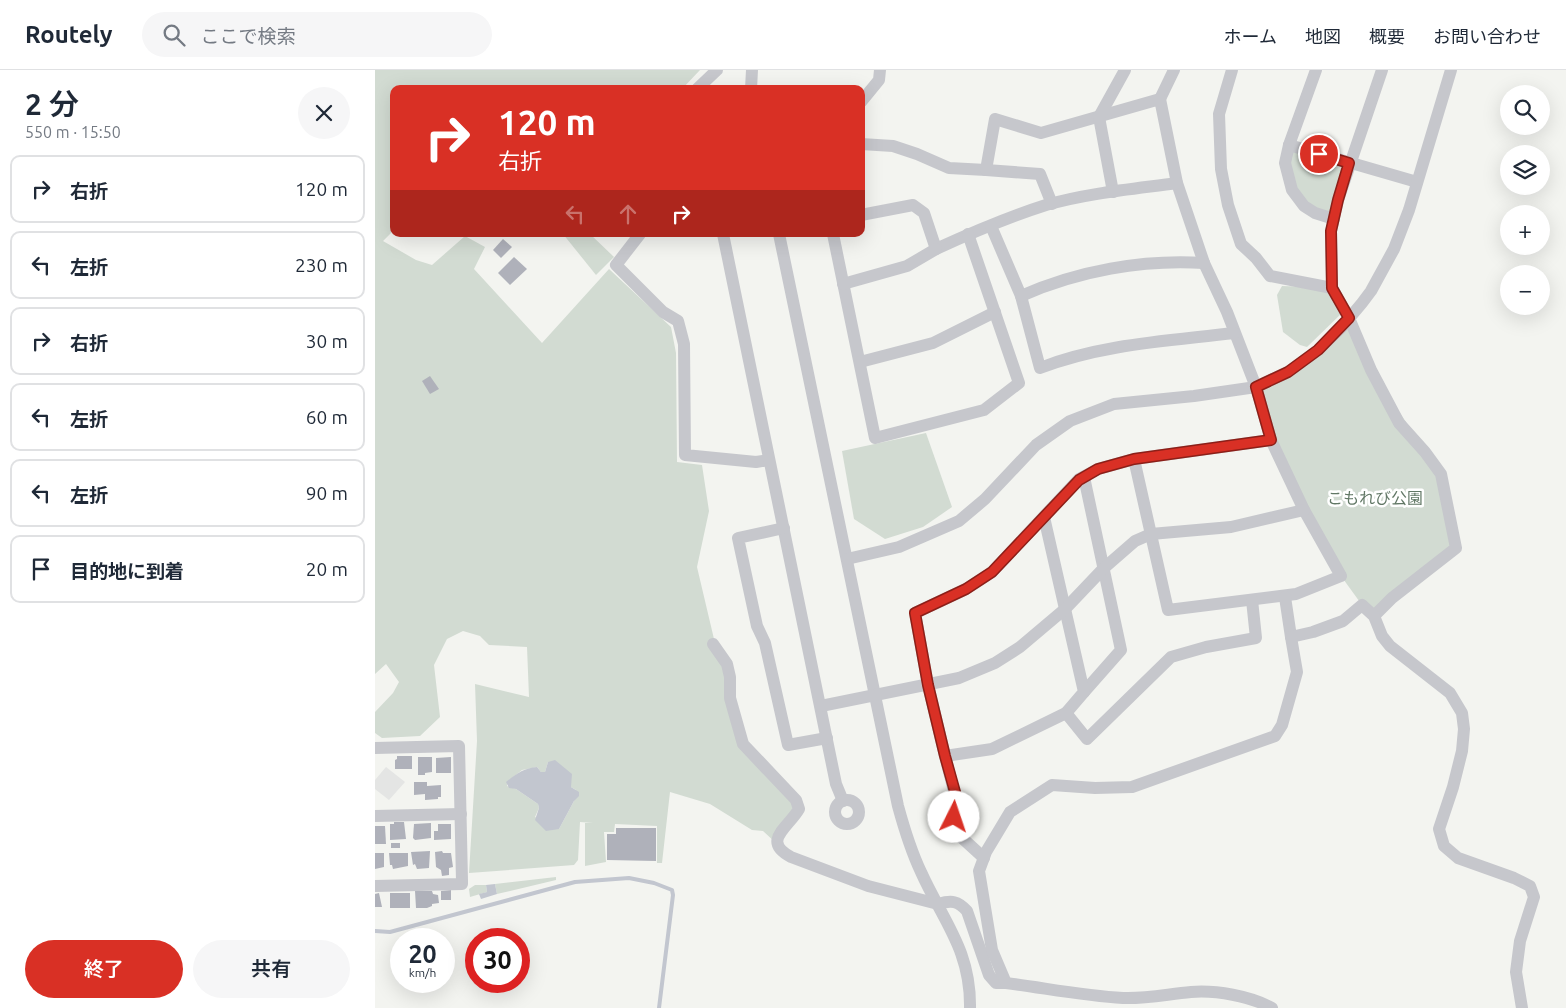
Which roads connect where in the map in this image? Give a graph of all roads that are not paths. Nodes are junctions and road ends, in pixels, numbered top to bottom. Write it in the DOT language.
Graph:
graph roads {
  1 [pos="717,70"];
  2 [pos="752,70"];
  3 [pos="880,70"];
  4 [pos="1125,70"];
  5 [pos="1174,70"];
  6 [pos="1232,70"];
  7 [pos="1315,70"];
  8 [pos="1382,70"];
  9 [pos="1451,70"];
  10 [pos="701,85"];
  11 [pos="751,85"];
  12 [pos="865,97"];
  13 [pos="1161,99"];
  14 [pos="1099,116"];
  15 [pos="865,144"];
  16 [pos="1289,145"];
  17 [pos="1349,163"];
  18 [pos="985,170"];
  19 [pos="1417,182"];
  20 [pos="1177,183"];
  21 [pos="1113,192"];
  22 [pos="1052,204"];
  23 [pos="865,214"];
  24 [pos="1334,219"];
  25 [pos="991,226"];
  26 [pos="968,234"];
  27 [pos="638,237"];
  28 [pos="724,237"];
  29 [pos="780,237"];
  30 [pos="834,237"];
  31 [pos="935,249"];
  32 [pos="1204,264"];
  33 [pos="843,284"];
  34 [pos="1332,288"];
  35 [pos="1021,296"];
  36 [pos="995,312"];
  37 [pos="1349,318"];
  38 [pos="1234,332"];
  39 [pos="860,362"];
  40 [pos="1256,387"];
  41 [pos="1271,440"];
  42 [pos="1134,459"];
  43 [pos="769,460"];
  44 [pos="1084,477"];
  45 [pos="1304,510"];
  46 [pos="1044,517"];
  47 [pos="784,528"];
  48 [pos="1151,534"];
  49 [pos="847,559"];
  50 [pos="1104,568"];
  51 [pos="1285,596"];
  52 [pos="1252,600"];
  53 [pos="1065,609"];
  54 [pos="1374,616"];
  55 [pos="1291,637"];
  56 [pos="713,644"];
  57 [pos="928,685"];
  58 [pos="1084,692"];
  59 [pos="874,695"];
  60 [pos="821,706"];
  61 [pos="1066,713"];
  62 [pos="827,738"];
  63 [pos="375,748"];
  64 [pos="945,756"];
  65 [pos="843,801"];
  66 [pos="461,814"];
  67 [pos="375,816"];
  68 [pos="984,858"];
  69 [pos="375,886"];
  70 [pos="938,904"];
  71 [pos="1006,983"];
  72 [pos="970,1008"];
  73 [pos="1272,1008"];
  74 [pos="1522,1008"];
  1 -- 10 [label="street"];
  2 -- 11 [label="street"];
  3 -- 12 [label="street"];
  4 -- 14 [label="street"];
  5 -- 13 [label="street"];
  6 -- 34 [label="street"];
  7 -- 16 [label="street"];
  8 -- 17 [label="street"];
  9 -- 19 [label="street"];
  13 -- 14 [label="street"];
  13 -- 20 [label="street"];
  14 -- 18 [label="street"];
  14 -- 21 [label="street"];
  15 -- 18 [label="street"];
  16 -- 17 [label="street"];
  16 -- 24 [label="street"];
  17 -- 19 [label="street"];
  17 -- 24 [label="street"];
  18 -- 22 [label="street"];
  19 -- 37 [label="street"];
  20 -- 21 [label="street"];
  20 -- 32 [label="street"];
  21 -- 22 [label="street"];
  22 -- 25 [label="street"];
  23 -- 31 [label="street"];
  24 -- 34 [label="street"];
  25 -- 26 [label="street"];
  25 -- 35 [label="street"];
  26 -- 31 [label="street"];
  26 -- 36 [label="street"];
  27 -- 43 [label="street"];
  28 -- 43 [label="street"];
  29 -- 49 [label="street"];
  30 -- 33 [label="street"];
  31 -- 33 [label="street"];
  32 -- 35 [label="street"];
  32 -- 38 [label="street"];
  33 -- 39 [label="street"];
  34 -- 37 [label="street"];
  35 -- 38 [label="street"];
  36 -- 39 [label="street"];
  36 -- 39 [label="street"];
  37 -- 40 [label="street"];
  37 -- 54 [label="street"];
  38 -- 40 [label="street"];
  40 -- 41 [label="street"];
  40 -- 49 [label="street"];
  41 -- 42 [label="street"];
  41 -- 45 [label="street"];
  42 -- 44 [label="street"];
  42 -- 48 [label="street"];
  43 -- 47 [label="street"];
  44 -- 46 [label="street"];
  44 -- 50 [label="street"];
  45 -- 48 [label="street"];
  45 -- 51 [label="street"];
  46 -- 53 [label="street"];
  46 -- 57 [label="street"];
  47 -- 60 [label="street"];
  47 -- 62 [label="street"];
  48 -- 50 [label="street"];
  48 -- 52 [label="street"];
  49 -- 59 [label="street"];
  50 -- 53 [label="street"];
  50 -- 58 [label="street"];
  51 -- 52 [label="street"];
  51 -- 55 [label="street"];
  52 -- 61 [label="street"];
  53 -- 57 [label="street"];
  53 -- 58 [label="street"];
  54 -- 55 [label="street"];
  54 -- 74 [label="street"];
  55 -- 68 [label="street"];
  56 -- 70 [label="street"];
  57 -- 59 [label="street"];
  57 -- 64 [label="street"];
  58 -- 61 [label="street"];
  59 -- 60 [label="street"];
  59 -- 70 [label="street"];
  60 -- 62 [label="street"];
  61 -- 64 [label="street"];
  62 -- 65 [label="street"];
  63 -- 66 [label="street"];
  64 -- 68 [label="street"];
  66 -- 67 [label="street"];
  66 -- 69 [label="street"];
  68 -- 71 [label="street"];
  70 -- 71 [label="street"];
  70 -- 72 [label="street"];
  71 -- 73 [label="street"];
}
